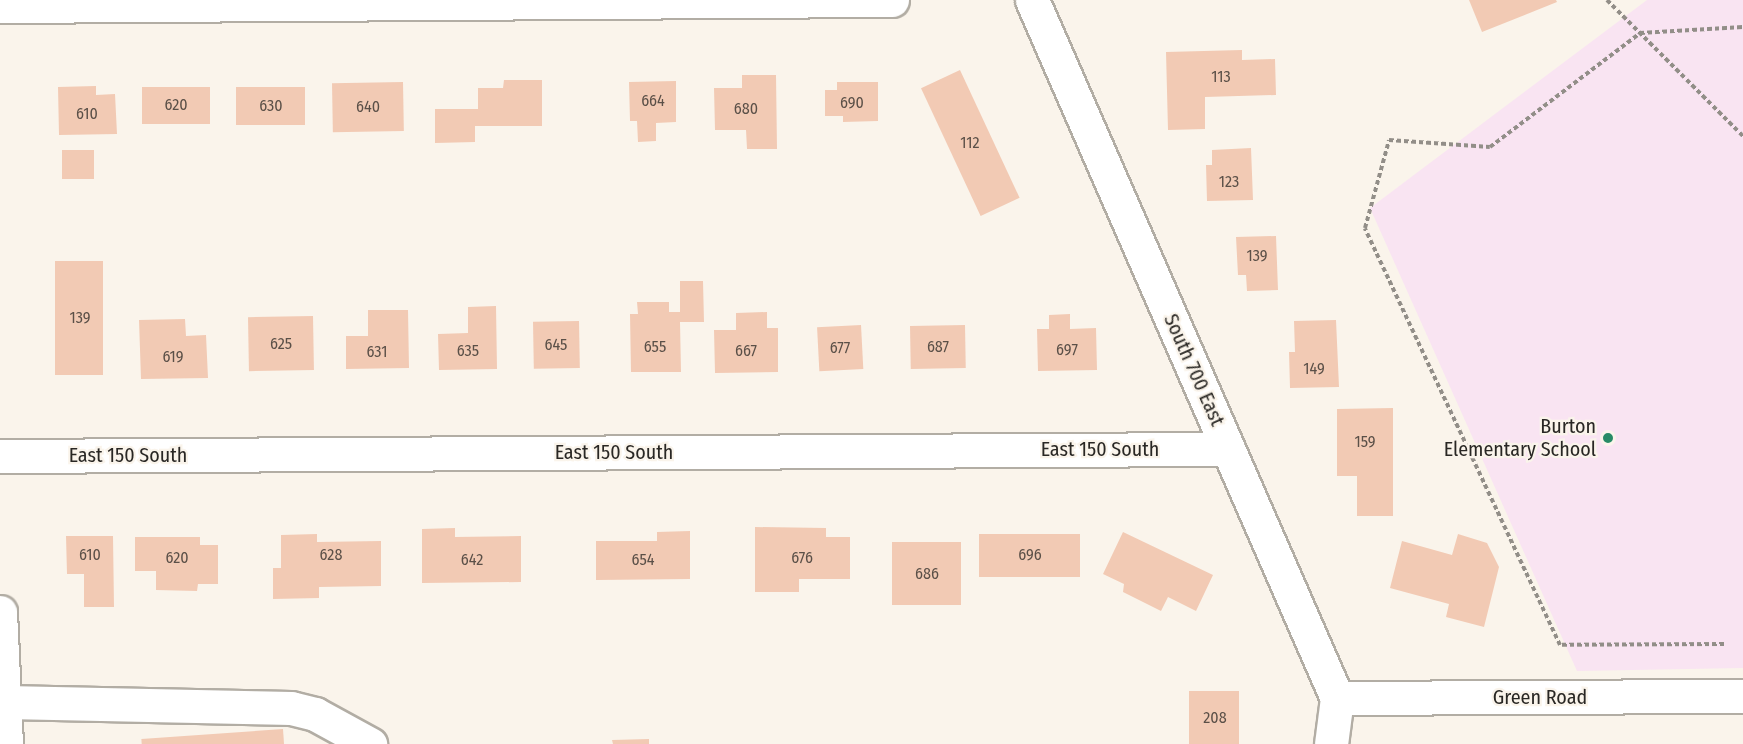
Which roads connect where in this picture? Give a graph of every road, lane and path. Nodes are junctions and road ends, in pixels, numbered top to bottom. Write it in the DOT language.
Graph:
graph roads {
  1 [pos="892,0"];
  2 [pos="1032,0"];
  3 [pos="1607,0"];
  4 [pos="0,6"];
  5 [pos="1743,27"];
  6 [pos="1640,33"];
  7 [pos="1743,136"];
  8 [pos="1228,448"];
  9 [pos="0,456"];
  10 [pos="0,612"];
  11 [pos="1724,644"];
  12 [pos="1743,696"];
  13 [pos="1337,698"];
  14 [pos="6,702"];
  15 [pos="6,744"];
  16 [pos="370,744"];
  17 [pos="1331,744"];
  1 -- 4 [label="street"];
  2 -- 8 [label="street, South 700 East"];
  3 -- 6 [label="path"];
  5 -- 6 [label="path"];
  6 -- 7 [label="path"];
  6 -- 11 [label="path"];
  8 -- 9 [label="street, East 150 South"];
  8 -- 13 [label="street, South 700 East"];
  10 -- 14 [label="street"];
  12 -- 13 [label="street, Green Road"];
  13 -- 17 [label="street"];
  14 -- 15 [label="street"];
  14 -- 16 [label="street"];
}
